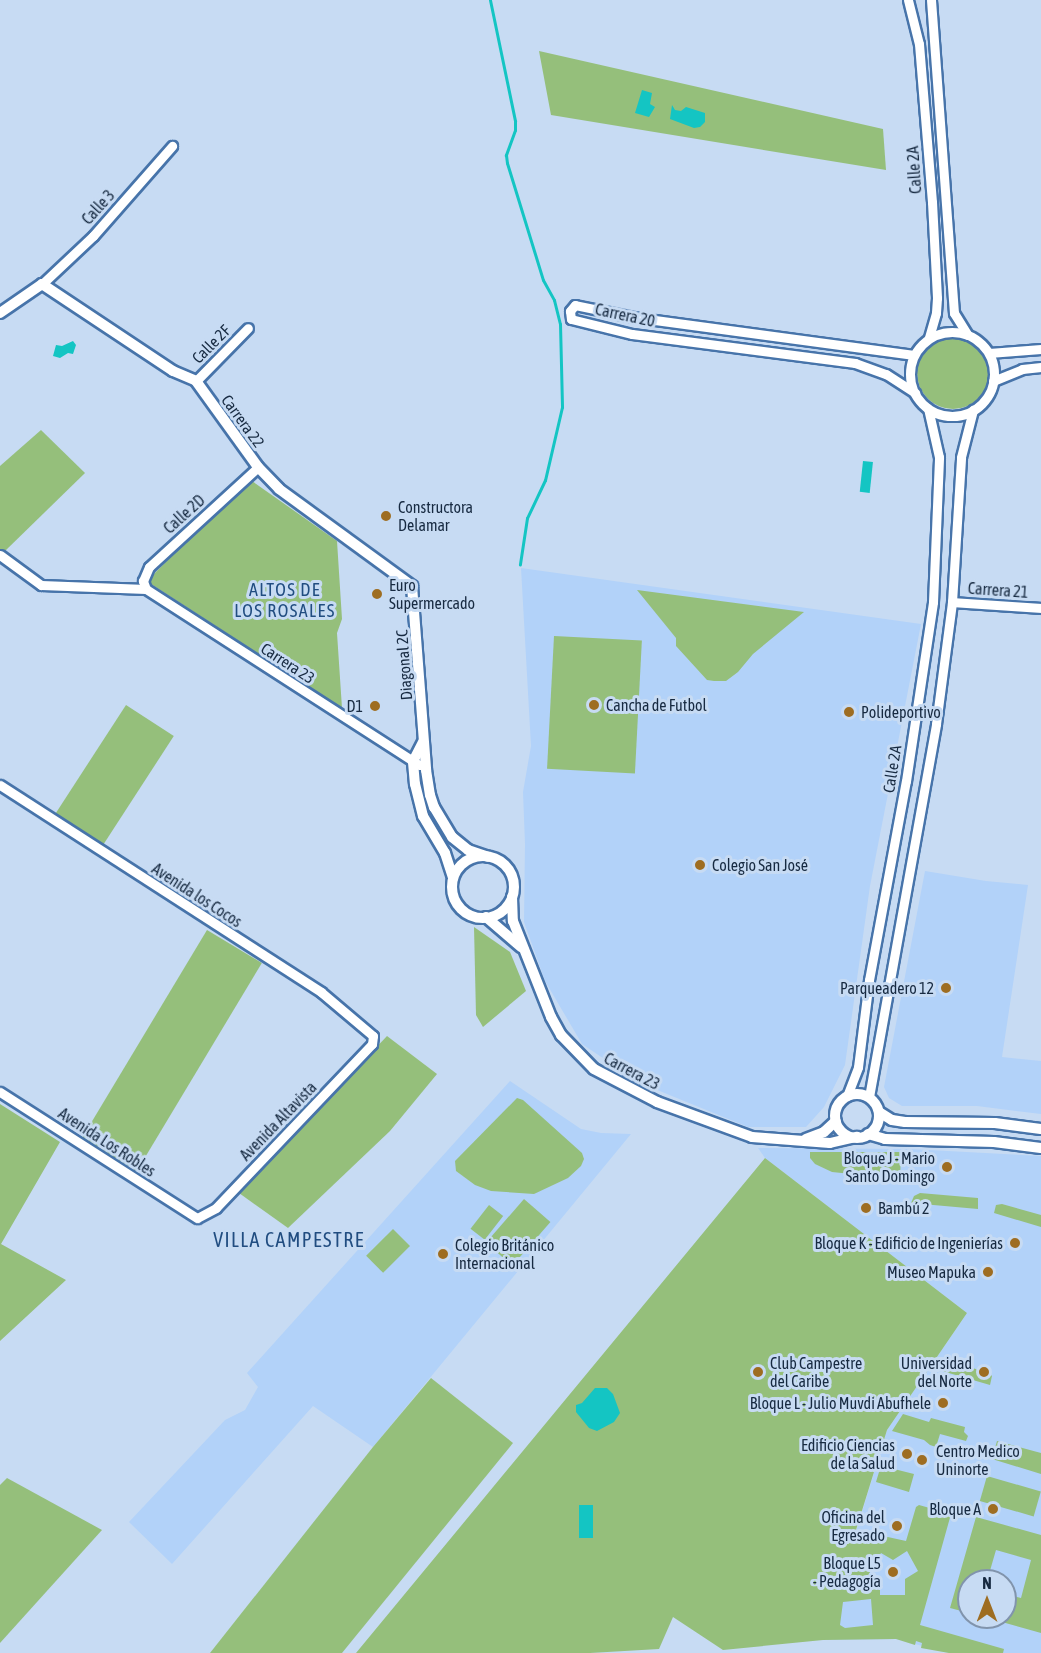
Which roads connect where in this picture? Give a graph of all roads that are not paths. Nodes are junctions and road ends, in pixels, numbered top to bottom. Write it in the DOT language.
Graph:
graph roads {
  1 [pos="908,0"];
  2 [pos="931,0"];
  3 [pos="172,146"];
  4 [pos="42,284"];
  5 [pos="0,313"];
  6 [pos="248,328"];
  7 [pos="968,335"];
  8 [pos="929,338"];
  9 [pos="1041,349"];
  10 [pos="989,353"];
  11 [pos="914,355"];
  12 [pos="1041,367"];
  13 [pos="196,381"];
  14 [pos="993,381"];
  15 [pos="915,393"];
  16 [pos="928,408"];
  17 [pos="973,410"];
  18 [pos="258,467"];
  19 [pos="0,555"];
  20 [pos="412,586"];
  21 [pos="146,590"];
  22 [pos="952,602"];
  23 [pos="1041,608"];
  24 [pos="424,741"];
  25 [pos="413,762"];
  26 [pos="426,770"];
  27 [pos="0,785"];
  28 [pos="488,857"];
  29 [pos="453,878"];
  30 [pos="512,897"];
  31 [pos="486,917"];
  32 [pos="522,948"];
  33 [pos="373,1036"];
  34 [pos="0,1092"];
  35 [pos="847,1096"];
  36 [pos="869,1097"];
  37 [pos="879,1112"];
  38 [pos="836,1121"];
  39 [pos="1041,1129"];
  40 [pos="862,1136"];
  41 [pos="792,1141"];
  42 [pos="1041,1148"];
  43 [pos="197,1218"];
  1 -- 8 [label="street, Calle 2A"];
  2 -- 7 [label="street, Calle 2A"];
  3 -- 4 [label="street, Calle 3"];
  4 -- 5 [label="street"];
  4 -- 13 [label="street, Carrera 22"];
  6 -- 13 [label="street, Calle 2F"];
  7 -- 8 [label="street"];
  7 -- 10 [label="street"];
  8 -- 11 [label="street"];
  9 -- 10 [label="street"];
  10 -- 14 [label="street"];
  11 -- 15 [label="street"];
  11 -- 15 [label="street, Carrera 20"];
  12 -- 14 [label="street"];
  13 -- 18 [label="street, Carrera 22"];
  14 -- 17 [label="street"];
  15 -- 16 [label="street"];
  16 -- 17 [label="street"];
  16 -- 35 [label="street, Calle 2A"];
  17 -- 22 [label="street, Calle 2A"];
  18 -- 20 [label="street, Carrera 22"];
  18 -- 21 [label="street, Calle 2D"];
  19 -- 21 [label="street"];
  20 -- 24 [label="street, Diagonal 2C"];
  21 -- 25 [label="street, Carrera 23"];
  22 -- 23 [label="street, Carrera 21"];
  22 -- 36 [label="street, Calle 2A"];
  24 -- 25 [label="street"];
  24 -- 26 [label="street, Diagonal 2C"];
  25 -- 26 [label="street, Carrera 23"];
  25 -- 29 [label="street"];
  26 -- 28 [label="street"];
  27 -- 33 [label="street, Avenida los Cocos"];
  28 -- 29 [label="street"];
  28 -- 30 [label="street"];
  29 -- 31 [label="street"];
  30 -- 31 [label="street"];
  30 -- 32 [label="street, Carrera 23"];
  31 -- 32 [label="street, Carrera 23"];
  32 -- 41 [label="street, Carrera 23"];
  33 -- 43 [label="street, Avenida Altavista"];
  34 -- 43 [label="street, Avenida Los Robles"];
  35 -- 36 [label="street"];
  35 -- 38 [label="street"];
  36 -- 37 [label="street"];
  37 -- 39 [label="street"];
  37 -- 40 [label="street"];
  38 -- 40 [label="street"];
  38 -- 41 [label="street, Carrera 23"];
  40 -- 41 [label="street, Carrera 23"];
  40 -- 42 [label="street, Carrera 23"];
}
